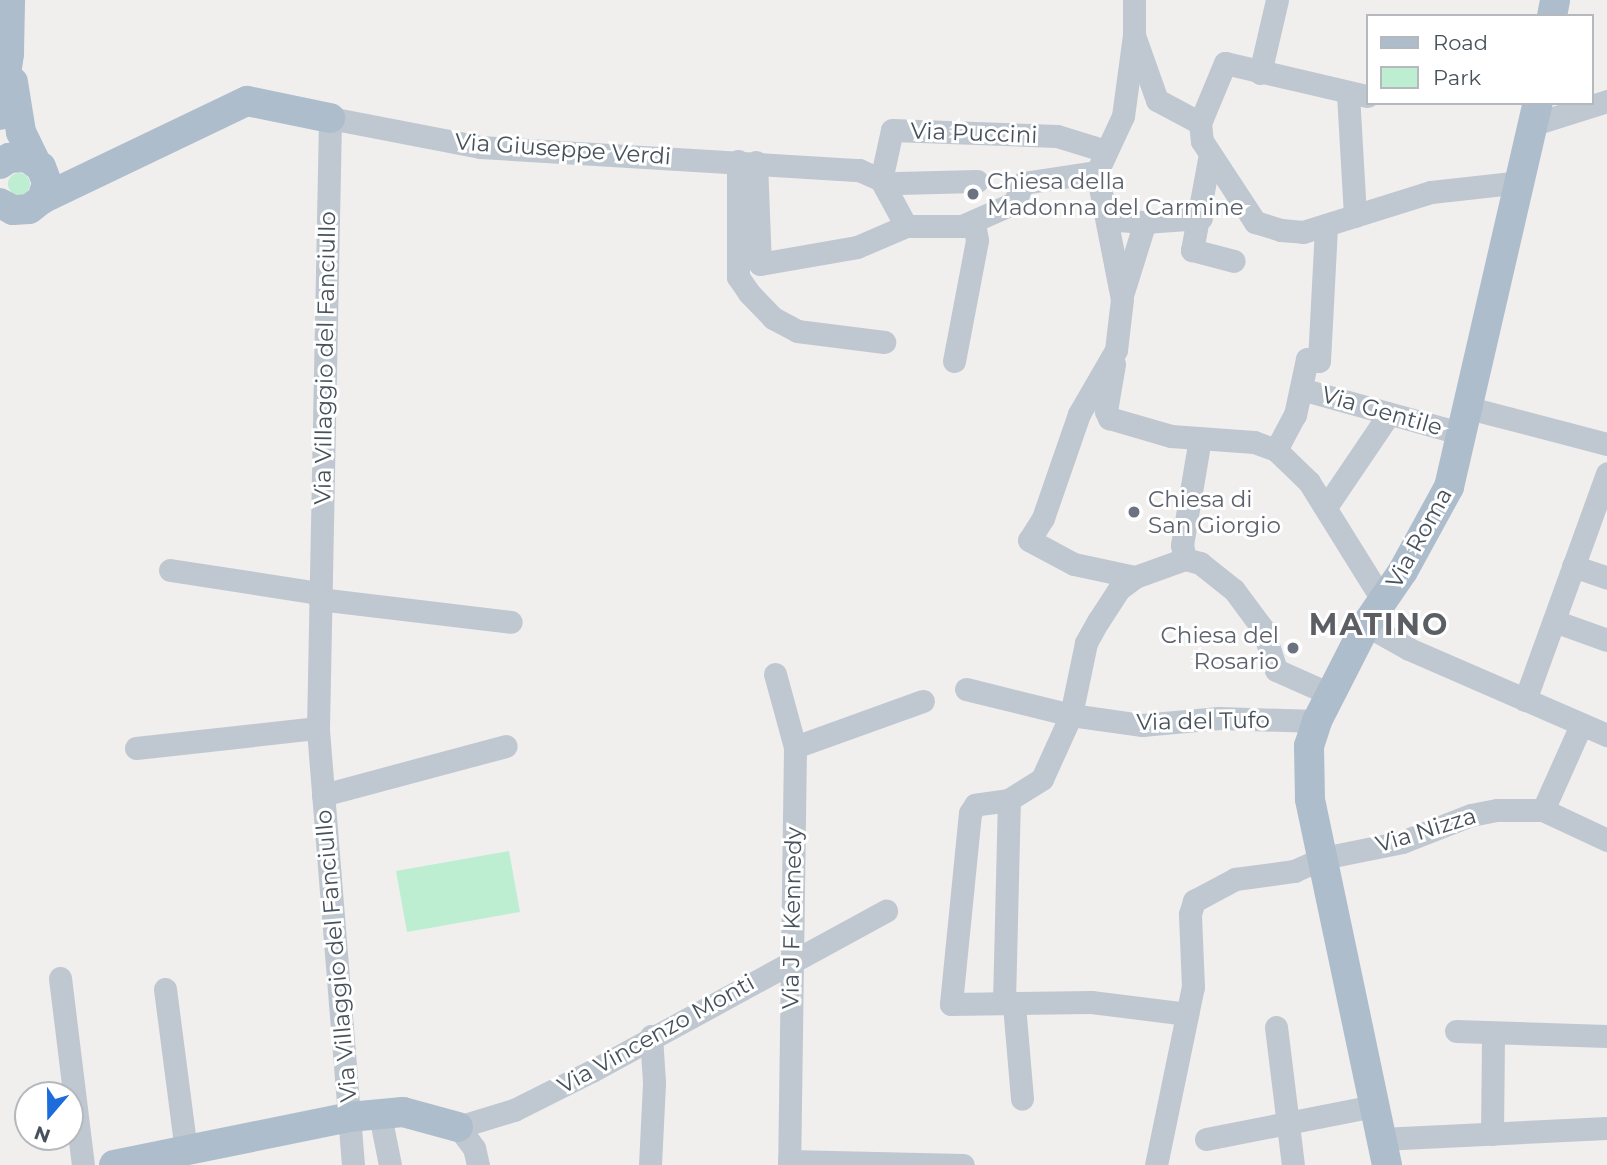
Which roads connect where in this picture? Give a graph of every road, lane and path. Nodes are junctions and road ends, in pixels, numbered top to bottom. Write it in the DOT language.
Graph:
graph roads {
  1 [pos="10,0"];
  2 [pos="1134,0"];
  3 [pos="1276,6"];
  4 [pos="1134,35"];
  5 [pos="9,54"];
  6 [pos="1260,73"];
  7 [pos="1358,95"];
  8 [pos="1585,105"];
  9 [pos="1536,114"];
  10 [pos="0,115"];
  11 [pos="330,118"];
  12 [pos="1200,123"];
  13 [pos="1106,151"];
  14 [pos="1210,154"];
  15 [pos="747,162"];
  16 [pos="0,164"];
  17 [pos="38,164"];
  18 [pos="94,172"];
  19 [pos="1097,172"];
  20 [pos="889,181"];
  21 [pos="977,181"];
  22 [pos="1521,182"];
  23 [pos="16,209"];
  24 [pos="1356,216"];
  25 [pos="1201,218"];
  26 [pos="1108,219"];
  27 [pos="1145,222"];
  28 [pos="974,223"];
  29 [pos="906,226"];
  30 [pos="1326,226"];
  31 [pos="1234,261"];
  32 [pos="1122,299"];
  33 [pos="884,342"];
  34 [pos="1116,350"];
  35 [pos="954,361"];
  36 [pos="1301,388"];
  37 [pos="1389,414"];
  38 [pos="1466,421"];
  39 [pos="1200,439"];
  40 [pos="1607,444"];
  41 [pos="1276,450"];
  42 [pos="1607,473"];
  43 [pos="1326,507"];
  44 [pos="1185,559"];
  45 [pos="1573,566"];
  46 [pos="170,570"];
  47 [pos="1135,577"];
  48 [pos="1607,578"];
  49 [pos="319,596"];
  50 [pos="1383,601"];
  51 [pos="1554,621"];
  52 [pos="510,622"];
  53 [pos="1366,625"];
  54 [pos="1607,640"];
  55 [pos="775,674"];
  56 [pos="966,689"];
  57 [pos="1331,694"];
  58 [pos="1525,700"];
  59 [pos="923,701"];
  60 [pos="1072,715"];
  61 [pos="1317,720"];
  62 [pos="1581,725"];
  63 [pos="318,728"];
  64 [pos="1607,735"];
  65 [pos="506,746"];
  66 [pos="795,747"];
  67 [pos="136,748"];
  68 [pos="323,795"];
  69 [pos="1009,800"];
  70 [pos="1543,810"];
  71 [pos="1607,840"];
  72 [pos="1323,858"];
  73 [pos="886,911"];
  74 [pos="790,961"];
  75 [pos="60,978"];
  76 [pos="165,989"];
  77 [pos="1009,1003"];
  78 [pos="1187,1014"];
  79 [pos="1276,1027"];
  80 [pos="1456,1031"];
  81 [pos="1493,1033"];
  82 [pos="651,1036"];
  83 [pos="1607,1036"];
  84 [pos="1022,1099"];
  85 [pos="1374,1106"];
  86 [pos="380,1115"];
  87 [pos="349,1117"];
  88 [pos="1287,1123"];
  89 [pos="1607,1128"];
  90 [pos="1492,1134"];
  91 [pos="1206,1139"];
  92 [pos="186,1150"];
  93 [pos="469,1151"];
  94 [pos="1384,1152"];
  95 [pos="789,1163"];
  96 [pos="83,1165"];
  97 [pos="114,1165"];
  98 [pos="353,1165"];
  99 [pos="390,1165"];
  100 [pos="650,1165"];
  101 [pos="963,1165"];
  102 [pos="1156,1165"];
  103 [pos="1293,1165"];
  1 -- 5 [label="main road"];
  2 -- 4 [label="street"];
  3 -- 6 [label="street"];
  4 -- 12 [label="street"];
  4 -- 13 [label="street"];
  5 -- 10 [label="main road"];
  5 -- 17 [label="main road"];
  6 -- 7 [label="street"];
  6 -- 12 [label="street"];
  7 -- 24 [label="street"];
  8 -- 9 [label="street"];
  9 -- 22 [label="main road, Via Roma"];
  11 -- 15 [label="street, Via Giuseppe Verdi"];
  11 -- 18 [label="main road, Via Giuseppe Verdi"];
  11 -- 49 [label="street, Via Villaggio del Fanciullo"];
  12 -- 14 [label="street"];
  13 -- 19 [label="street"];
  13 -- 20 [label="street, Via Puccini"];
  14 -- 25 [label="street"];
  14 -- 30 [label="street"];
  15 -- 20 [label="street, Via Giuseppe Verdi"];
  15 -- 29 [label="street"];
  15 -- 33 [label="street"];
  16 -- 17 [label="main road, Via Giuseppe Verdi"];
  17 -- 18 [label="main road, Via Giuseppe Verdi"];
  17 -- 23 [label="main road"];
  18 -- 23 [label="main road, Via Giuseppe Verdi"];
  19 -- 26 [label="street"];
  19 -- 28 [label="street"];
  20 -- 21 [label="street, Via Giuseppe Verdi"];
  20 -- 29 [label="street"];
  22 -- 24 [label="street"];
  22 -- 38 [label="main road, Via Roma"];
  24 -- 30 [label="street"];
  25 -- 27 [label="street"];
  25 -- 31 [label="street"];
  26 -- 27 [label="street"];
  26 -- 32 [label="street"];
  27 -- 32 [label="street"];
  28 -- 29 [label="street"];
  28 -- 35 [label="street"];
  30 -- 36 [label="street"];
  32 -- 34 [label="street"];
  34 -- 39 [label="street"];
  34 -- 47 [label="street"];
  36 -- 37 [label="street, Via Gentile"];
  36 -- 41 [label="street"];
  37 -- 38 [label="street, Via Gentile"];
  37 -- 43 [label="street"];
  38 -- 40 [label="street, Via Gentile"];
  38 -- 50 [label="main road, Via Roma"];
  39 -- 41 [label="street"];
  39 -- 44 [label="street"];
  41 -- 43 [label="street"];
  42 -- 45 [label="street"];
  43 -- 50 [label="street"];
  44 -- 47 [label="street"];
  44 -- 57 [label="street"];
  45 -- 48 [label="street"];
  45 -- 51 [label="street"];
  46 -- 49 [label="street"];
  47 -- 60 [label="street"];
  49 -- 52 [label="street"];
  49 -- 63 [label="street, Via Villaggio del Fanciullo"];
  50 -- 53 [label="main road, Via Roma"];
  51 -- 54 [label="street"];
  51 -- 58 [label="street"];
  53 -- 57 [label="main road, Via Roma"];
  53 -- 58 [label="street"];
  55 -- 66 [label="street, Via J F Kennedy"];
  56 -- 60 [label="street, Via del Tufo"];
  57 -- 61 [label="main road, Via Roma"];
  58 -- 62 [label="street"];
  59 -- 66 [label="street"];
  60 -- 61 [label="street, Via del Tufo"];
  60 -- 69 [label="street"];
  61 -- 72 [label="main road, Via Roma"];
  62 -- 64 [label="street"];
  62 -- 70 [label="street"];
  63 -- 67 [label="street"];
  63 -- 68 [label="street, Via Villaggio del Fanciullo"];
  65 -- 68 [label="street, Via Villaggio del Fanciullo"];
  66 -- 74 [label="street, Via J F Kennedy"];
  68 -- 87 [label="street, Via Villaggio del Fanciullo"];
  69 -- 77 [label="street"];
  69 -- 77 [label="street"];
  70 -- 71 [label="street, Via Nizza"];
  70 -- 72 [label="street, Via Nizza"];
  72 -- 78 [label="street, Via Nizza"];
  72 -- 85 [label="main road, Via Roma"];
  73 -- 74 [label="street, Via Vincenzo Monti"];
  74 -- 82 [label="street, Via Vincenzo Monti"];
  74 -- 95 [label="street, Via J F Kennedy"];
  75 -- 96 [label="street"];
  76 -- 92 [label="street"];
  77 -- 78 [label="street"];
  77 -- 84 [label="street"];
  78 -- 102 [label="street"];
  79 -- 88 [label="street"];
  80 -- 81 [label="street"];
  81 -- 83 [label="street"];
  81 -- 90 [label="street"];
  82 -- 93 [label="street, Via Vincenzo Monti"];
  82 -- 100 [label="street"];
  85 -- 88 [label="street"];
  85 -- 94 [label="main road, Via Roma"];
  86 -- 87 [label="main road"];
  86 -- 93 [label="main road"];
  86 -- 99 [label="street"];
  87 -- 92 [label="main road"];
  87 -- 98 [label="street, Via Villaggio del Fanciullo"];
  88 -- 91 [label="street"];
  88 -- 103 [label="street"];
  89 -- 90 [label="street"];
  90 -- 94 [label="street"];
  92 -- 97 [label="main road"];
  95 -- 101 [label="street"];
}
